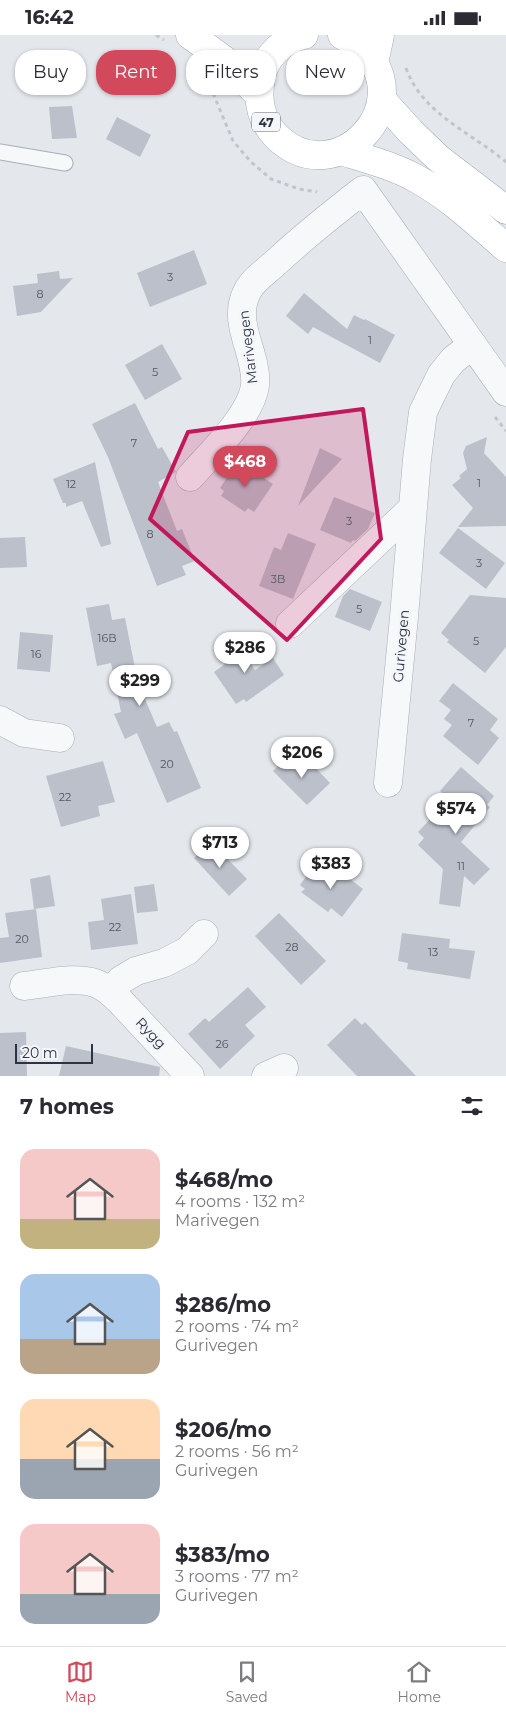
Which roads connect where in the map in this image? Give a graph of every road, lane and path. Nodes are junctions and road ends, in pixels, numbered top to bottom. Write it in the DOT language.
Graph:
graph roads {
  1 [pos="190,35"];
  2 [pos="342,35"];
  3 [pos="380,35"];
  4 [pos="292,36"];
  5 [pos="211,50"];
  6 [pos="276,50"];
  7 [pos="404,62"];
  8 [pos="374,63"];
  9 [pos="258,95"];
  10 [pos="382,100"];
  11 [pos="341,151"];
  12 [pos="0,152"];
  13 [pos="506,162"];
  14 [pos="65,163"];
  15 [pos="506,210"];
  16 [pos="506,248"];
  17 [pos="472,345"];
  18 [pos="506,392"];
  19 [pos="190,477"];
  20 [pos="413,508"];
  21 [pos="290,624"];
  22 [pos="0,720"];
  23 [pos="60,738"];
  24 [pos="388,783"];
  25 [pos="204,934"];
  26 [pos="24,986"];
  27 [pos="110,992"];
  28 [pos="190,1076"];
  1 -- 5 [label="main road, 47"];
  2 -- 8 [label="main road, 47"];
  3 -- 8 [label="main road"];
  4 -- 6 [label="main road, 47"];
  7 -- 13 [label="path"];
  8 -- 10 [label="main road, 47"];
  9 -- 11 [label="main road, 47"];
  10 -- 11 [label="main road, 47"];
  10 -- 15 [label="main road"];
  11 -- 16 [label="main road, 47"];
  12 -- 14 [label="lane"];
  17 -- 18 [label="street"];
  17 -- 19 [label="street, Marivegen"];
  17 -- 20 [label="street, Gurivegen"];
  20 -- 21 [label="street"];
  20 -- 24 [label="street, Gurivegen"];
  22 -- 23 [label="street"];
  25 -- 27 [label="street"];
  26 -- 27 [label="street, Rygg"];
  27 -- 28 [label="street, Rygg"];
}
